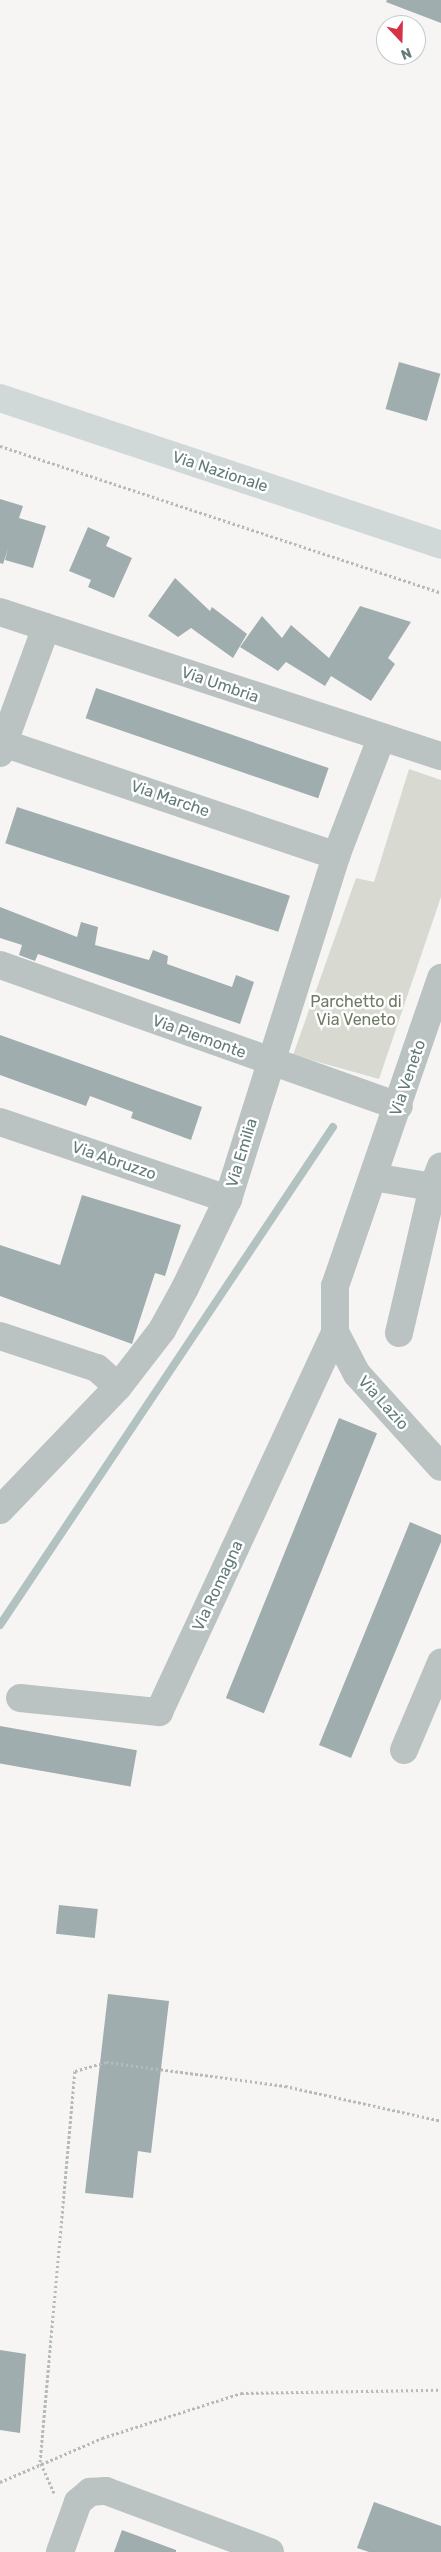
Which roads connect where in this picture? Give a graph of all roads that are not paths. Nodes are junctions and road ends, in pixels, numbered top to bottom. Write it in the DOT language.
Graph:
graph roads {
  1 [pos="0,398"];
  2 [pos="441,545"];
  3 [pos="0,612"];
  4 [pos="46,627"];
  5 [pos="381,739"];
  6 [pos="2,748"];
  7 [pos="441,756"];
  8 [pos="336,856"];
  9 [pos="0,965"];
  10 [pos="441,978"];
  11 [pos="270,1063"];
  12 [pos="399,1106"];
  13 [pos="0,1122"];
  14 [pos="373,1177"];
  15 [pos="437,1177"];
  16 [pos="228,1200"];
  17 [pos="335,1332"];
  18 [pos="399,1332"];
  19 [pos="0,1336"];
  20 [pos="118,1387"];
  21 [pos="441,1467"];
  22 [pos="0,1510"];
  23 [pos="441,1663"];
  24 [pos="20,1698"];
  25 [pos="404,1750"];
  26 [pos="60,2552"];
  27 [pos="270,2552"];
  1 -- 2 [label="main road, Via Nazionale"];
  3 -- 4 [label="street, Via Umbria"];
  4 -- 5 [label="street, Via Umbria"];
  4 -- 6 [label="street"];
  5 -- 7 [label="street, Via Umbria"];
  5 -- 8 [label="street, Via Emilia"];
  6 -- 8 [label="street, Via Marche"];
  8 -- 11 [label="street, Via Emilia"];
  9 -- 11 [label="street, Via Piemonte"];
  10 -- 12 [label="street, Via Veneto"];
  11 -- 12 [label="street, Via Piemonte"];
  11 -- 16 [label="street, Via Emilia"];
  12 -- 14 [label="street, Via Veneto"];
  13 -- 16 [label="street, Via Abruzzo"];
  14 -- 15 [label="street"];
  14 -- 17 [label="street, Via Veneto"];
  15 -- 18 [label="street"];
  16 -- 20 [label="street, Via Emilia"];
  17 -- 21 [label="street, Via Lazio"];
  17 -- 24 [label="street, Via Romagna"];
  19 -- 20 [label="street"];
  20 -- 22 [label="street, Via Emilia"];
  23 -- 25 [label="street"];
  26 -- 27 [label="street"];
}
